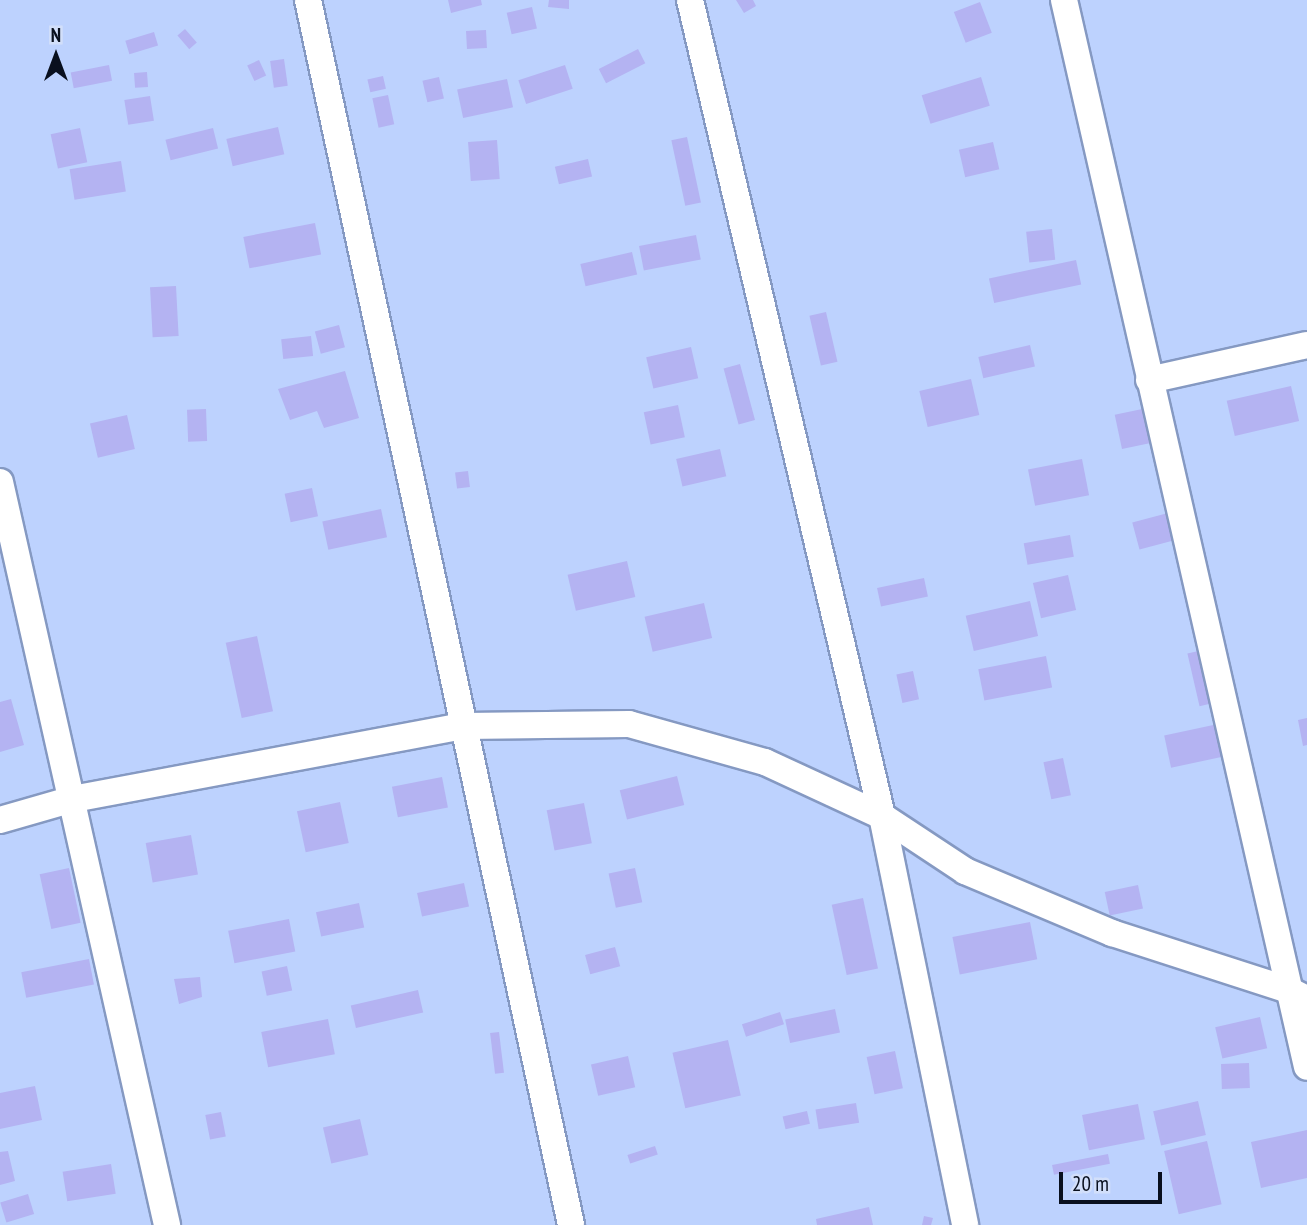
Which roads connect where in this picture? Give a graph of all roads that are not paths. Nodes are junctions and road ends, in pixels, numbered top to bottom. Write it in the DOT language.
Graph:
graph roads {
  1 [pos="308,0"];
  2 [pos="690,0"];
  3 [pos="1065,0"];
  4 [pos="1307,345"];
  5 [pos="1149,380"];
  6 [pos="0,482"];
  7 [pos="464,726"];
  8 [pos="73,799"];
  9 [pos="882,816"];
  10 [pos="0,821"];
  11 [pos="1298,994"];
  12 [pos="1307,1067"];
  13 [pos="167,1225"];
  14 [pos="571,1225"];
  15 [pos="965,1225"];
  1 -- 7 [label="street"];
  2 -- 9 [label="street"];
  3 -- 5 [label="street"];
  4 -- 5 [label="street"];
  5 -- 11 [label="street"];
  6 -- 8 [label="street"];
  7 -- 8 [label="street"];
  7 -- 9 [label="street"];
  7 -- 14 [label="street"];
  8 -- 10 [label="street"];
  8 -- 13 [label="street"];
  9 -- 11 [label="street"];
  9 -- 15 [label="street"];
  11 -- 12 [label="street"];
}
